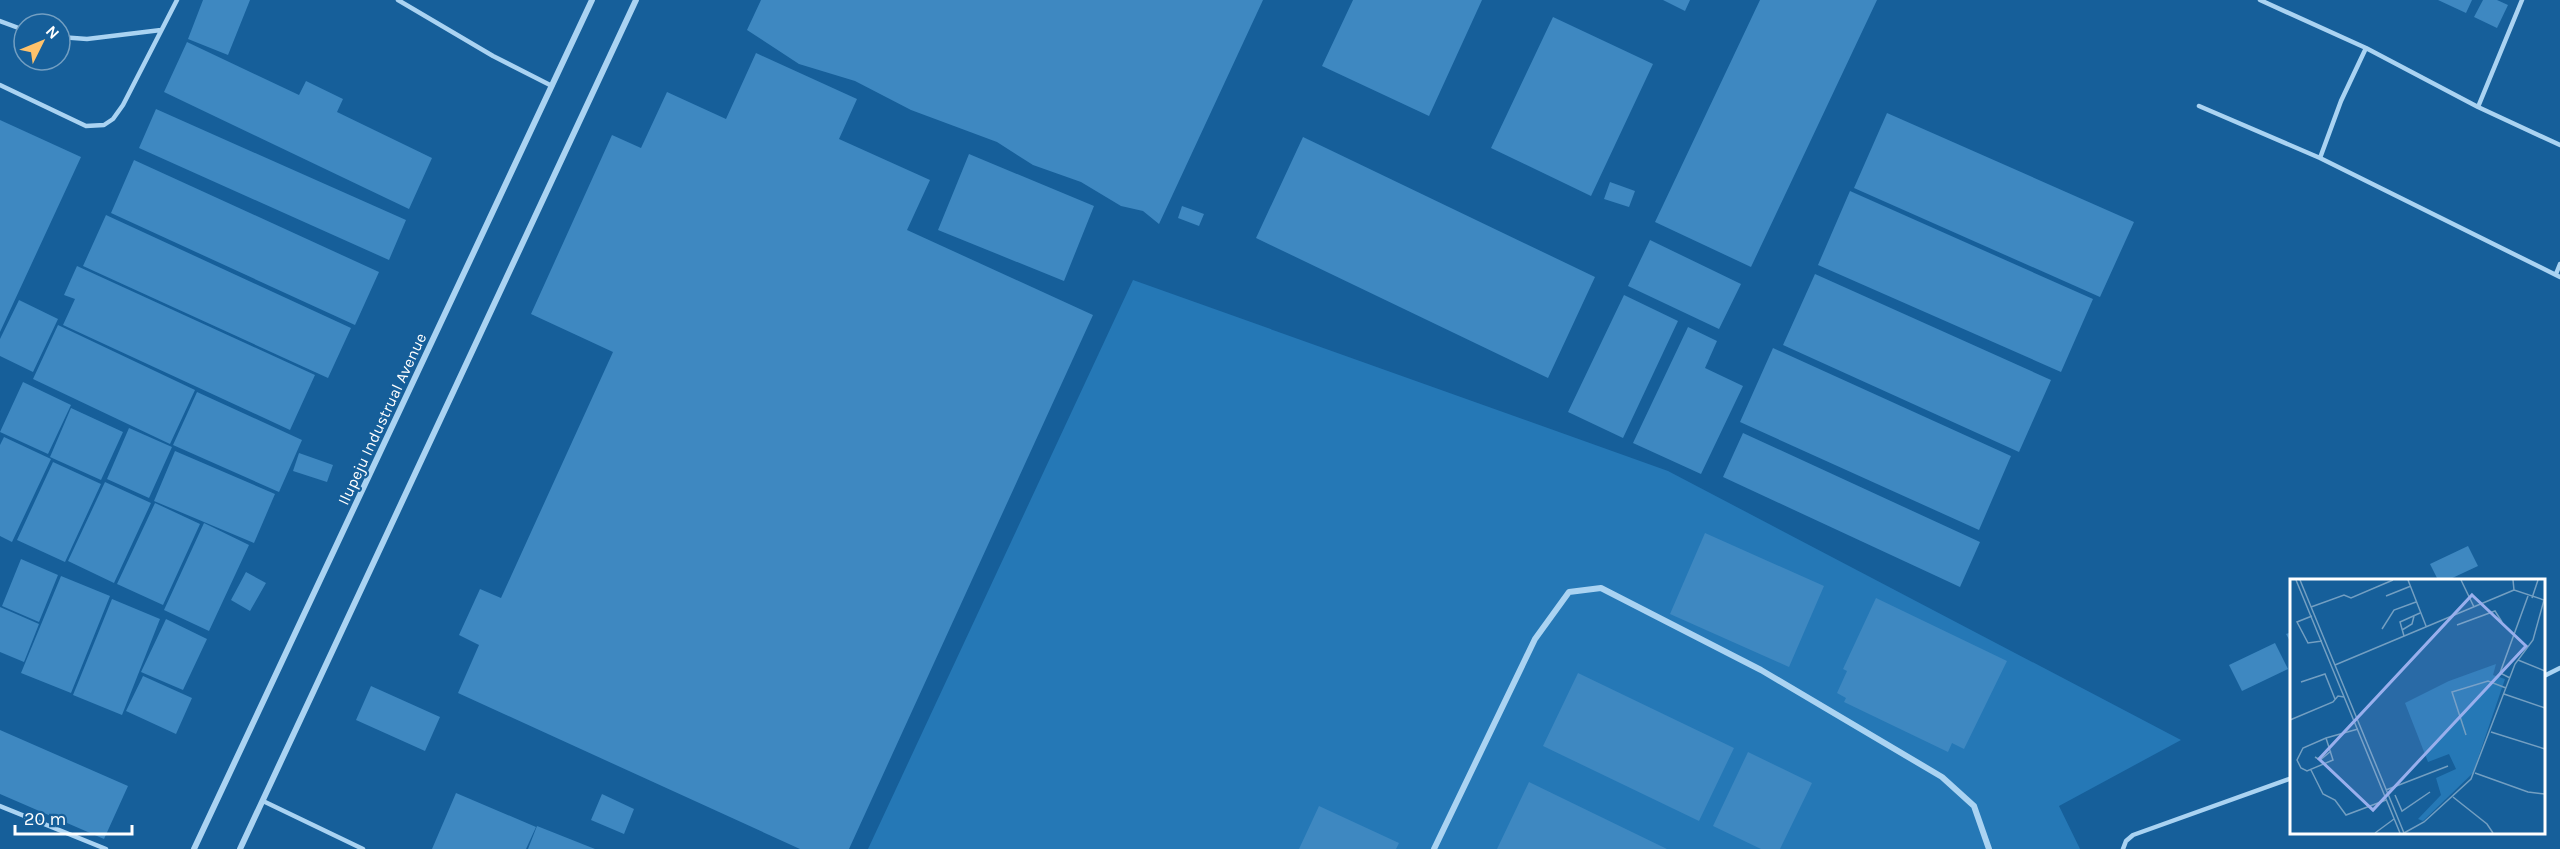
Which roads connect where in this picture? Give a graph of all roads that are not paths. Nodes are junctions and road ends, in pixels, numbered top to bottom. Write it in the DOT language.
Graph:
graph roads {
  1 [pos="177,0"];
  2 [pos="398,0"];
  3 [pos="592,0"];
  4 [pos="636,0"];
  5 [pos="2260,0"];
  6 [pos="2522,0"];
  7 [pos="161,30"];
  8 [pos="72,38"];
  9 [pos="2366,48"];
  10 [pos="0,85"];
  11 [pos="552,86"];
  12 [pos="2199,106"];
  13 [pos="2478,107"];
  14 [pos="2560,145"];
  15 [pos="2320,158"];
  16 [pos="2560,264"];
  17 [pos="2558,275"];
  18 [pos="2560,668"];
  19 [pos="2545,676"];
  20 [pos="2290,779"];
  21 [pos="263,801"];
  22 [pos="0,806"];
  23 [pos="106,849"];
  24 [pos="194,849"];
  25 [pos="240,849"];
  26 [pos="363,849"];
  27 [pos="1434,849"];
  28 [pos="1989,849"];
  29 [pos="2123,849"];
  1 -- 7 [label="lane"];
  2 -- 11 [label="lane"];
  3 -- 11 [label="street, Ilupeju Industrual Avenue"];
  4 -- 21 [label="street"];
  5 -- 9 [label="lane"];
  6 -- 13 [label="lane"];
  7 -- 8 [label="lane"];
  7 -- 10 [label="lane"];
  9 -- 13 [label="lane"];
  9 -- 15 [label="lane"];
  11 -- 24 [label="street, Ilupeju Industrual Avenue"];
  12 -- 15 [label="lane"];
  13 -- 14 [label="lane"];
  15 -- 17 [label="lane"];
  16 -- 17 [label="lane"];
  18 -- 19 [label="lane"];
  20 -- 29 [label="lane"];
  21 -- 25 [label="street"];
  21 -- 26 [label="lane"];
  22 -- 23 [label="lane"];
  27 -- 28 [label="street"];
}
